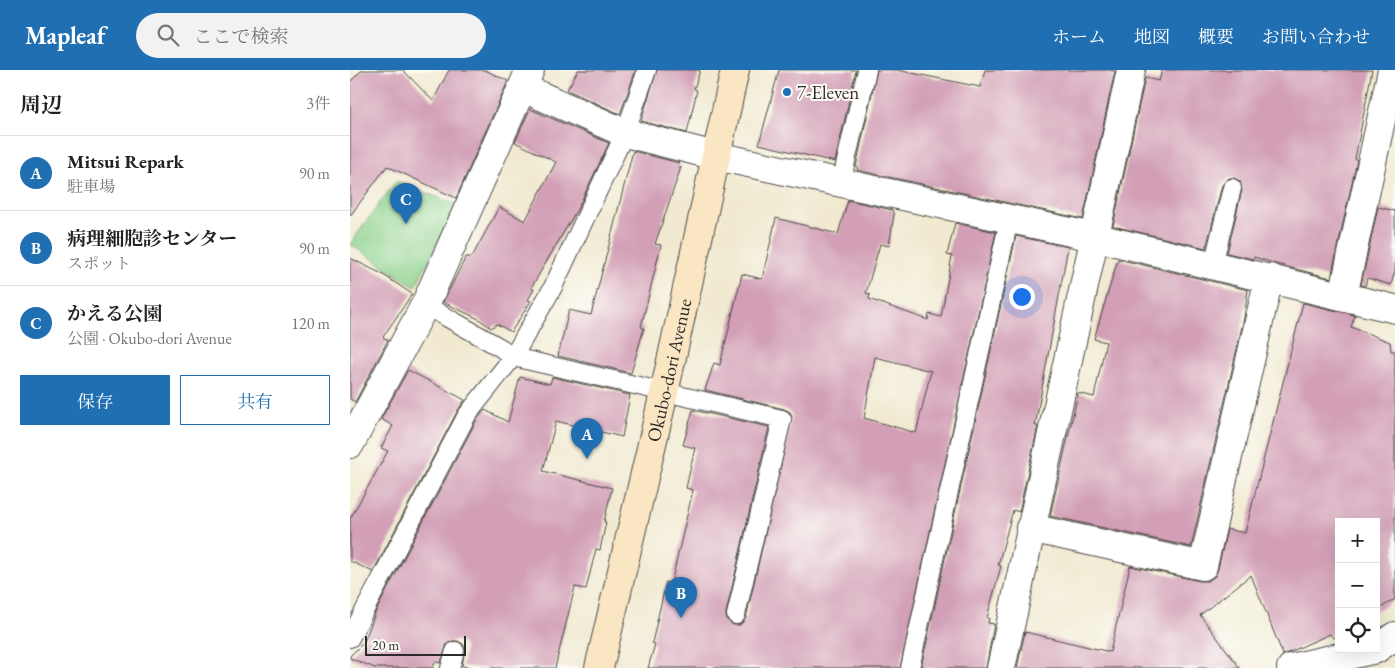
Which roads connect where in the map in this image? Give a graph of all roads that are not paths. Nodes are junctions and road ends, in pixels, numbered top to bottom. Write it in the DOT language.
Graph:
graph roads {
  1 [pos="647,70"];
  2 [pos="735,70"];
  3 [pos="867,70"];
  4 [pos="1131,70"];
  5 [pos="1392,70"];
  6 [pos="527,79"];
  7 [pos="625,133"];
  8 [pos="716,156"];
  9 [pos="841,183"];
  10 [pos="1232,188"];
  11 [pos="1009,220"];
  12 [pos="1094,237"];
  13 [pos="1213,265"];
  14 [pos="1269,278"];
  15 [pos="1343,296"];
  16 [pos="426,306"];
  17 [pos="1395,309"];
  18 [pos="513,358"];
  19 [pos="664,393"];
  20 [pos="350,444"];
  21 [pos="1030,528"];
  22 [pos="736,615"];
  23 [pos="1395,636"];
  24 [pos="350,638"];
  25 [pos="1380,646"];
  26 [pos="455,651"];
  27 [pos="1358,653"];
  28 [pos="450,668"];
  29 [pos="599,668"];
  30 [pos="910,668"];
  31 [pos="1001,668"];
  32 [pos="1292,668"];
  1 -- 7 [label="lane"];
  2 -- 8 [label="main road, Okubo-dori Avenue"];
  3 -- 9 [label="lane"];
  4 -- 12 [label="street"];
  5 -- 15 [label="street"];
  6 -- 7 [label="street"];
  6 -- 16 [label="street"];
  7 -- 8 [label="street"];
  7 -- 18 [label="lane"];
  8 -- 9 [label="street"];
  8 -- 19 [label="main road, Okubo-dori Avenue"];
  9 -- 11 [label="street"];
  10 -- 13 [label="lane"];
  11 -- 12 [label="street"];
  11 -- 30 [label="lane"];
  12 -- 13 [label="street"];
  12 -- 21 [label="street"];
  13 -- 14 [label="street"];
  14 -- 15 [label="street"];
  14 -- 21 [label="street"];
  15 -- 17 [label="street"];
  16 -- 18 [label="lane"];
  16 -- 20 [label="street"];
  18 -- 19 [label="lane"];
  18 -- 24 [label="lane"];
  19 -- 22 [label="lane"];
  19 -- 29 [label="main road, Okubo-dori Avenue"];
  21 -- 31 [label="street"];
  23 -- 25 [label="street"];
  26 -- 28 [label="lane"];
  27 -- 32 [label="street"];
}
